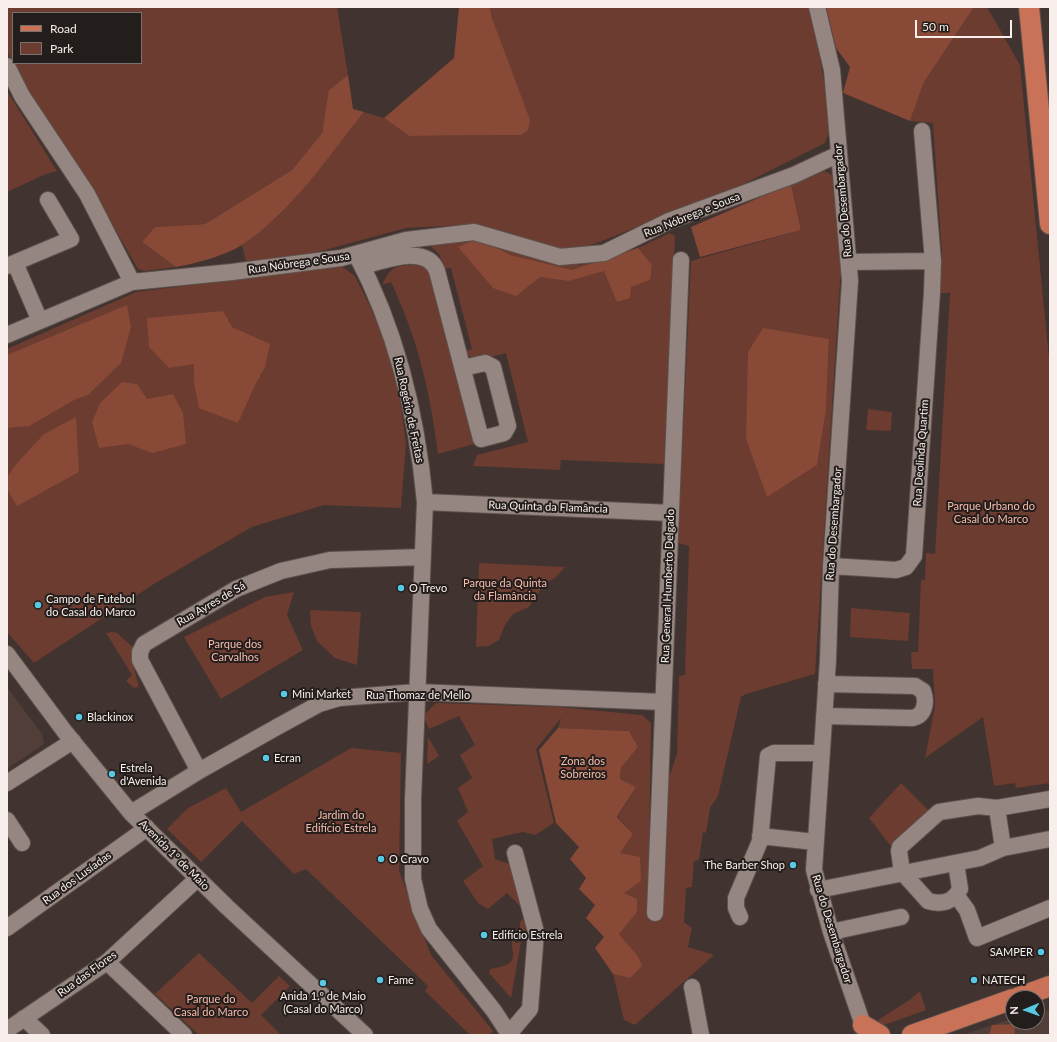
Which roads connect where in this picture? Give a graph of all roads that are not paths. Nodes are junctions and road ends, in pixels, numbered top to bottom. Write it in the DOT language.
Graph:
graph roads {
  1 [pos="817,7"];
  2 [pos="1029,7"];
  3 [pos="7,66"];
  4 [pos="922,131"];
  5 [pos="840,154"];
  6 [pos="48,200"];
  7 [pos="1050,224"];
  8 [pos="360,260"];
  9 [pos="681,260"];
  10 [pos="933,261"];
  11 [pos="849,262"];
  12 [pos="11,264"];
  13 [pos="132,282"];
  14 [pos="40,321"];
  15 [pos="7,335"];
  16 [pos="463,368"];
  17 [pos="425,502"];
  18 [pos="671,513"];
  19 [pos="423,556"];
  20 [pos="831,566"];
  21 [pos="7,654"];
  22 [pos="826,684"];
  23 [pos="417,692"];
  24 [pos="664,702"];
  25 [pos="824,716"];
  26 [pos="73,741"];
  27 [pos="821,753"];
  28 [pos="199,771"];
  29 [pos="7,783"];
  30 [pos="1050,799"];
  31 [pos="997,808"];
  32 [pos="131,813"];
  33 [pos="7,820"];
  34 [pos="147,828"];
  35 [pos="760,836"];
  36 [pos="1050,839"];
  37 [pos="815,842"];
  38 [pos="22,843"];
  39 [pos="1003,848"];
  40 [pos="515,853"];
  41 [pos="956,863"];
  42 [pos="902,872"];
  43 [pos="197,879"];
  44 [pos="818,890"];
  45 [pos="956,895"];
  46 [pos="1050,908"];
  47 [pos="655,913"];
  48 [pos="740,916"];
  49 [pos="901,917"];
  50 [pos="7,928"];
  51 [pos="831,932"];
  52 [pos="106,962"];
  53 [pos="692,987"];
  54 [pos="1005,1002"];
  55 [pos="24,1018"];
  56 [pos="7,1030"];
  57 [pos="864,1030"];
  58 [pos="509,1034"];
  59 [pos="42,1035"];
  60 [pos="184,1035"];
  61 [pos="365,1035"];
  62 [pos="701,1035"];
  63 [pos="880,1035"];
  64 [pos="912,1035"];
  1 -- 5 [label="street, Rua do Desembargador"];
  2 -- 7 [label="main road"];
  3 -- 13 [label="street"];
  4 -- 10 [label="street, Rua Deolinda Quartim"];
  5 -- 8 [label="street, Rua Nóbrega e Sousa"];
  5 -- 11 [label="street, Rua do Desembargador"];
  6 -- 12 [label="street"];
  8 -- 13 [label="street, Rua Nóbrega e Sousa"];
  8 -- 16 [label="street"];
  8 -- 17 [label="street, Rua Rogério de Freitas"];
  9 -- 18 [label="street, Rua General Humberto Delgado"];
  10 -- 11 [label="street"];
  10 -- 20 [label="street, Rua Deolinda Quartim"];
  11 -- 20 [label="street, Rua do Desembargador"];
  12 -- 14 [label="street"];
  13 -- 14 [label="street, Rua Nóbrega e Sousa"];
  14 -- 15 [label="street, Rua Nóbrega e Sousa"];
  17 -- 18 [label="street, Rua Quinta da Flamância"];
  17 -- 19 [label="street, Rua Rogério de Freitas"];
  18 -- 24 [label="street, Rua General Humberto Delgado"];
  19 -- 23 [label="street, Rua Rogério de Freitas"];
  19 -- 28 [label="street, Rua Ayres de Sá"];
  20 -- 22 [label="street, Rua do Desembargador"];
  21 -- 26 [label="street, Avenida 1º de Maio"];
  22 -- 25 [label="street, Rua do Desembargador"];
  22 -- 25 [label="street"];
  23 -- 24 [label="street, Rua Thomaz de Mello"];
  23 -- 28 [label="street, Rua Thomaz de Mello"];
  23 -- 58 [label="street, Rua Rogério de Freitas"];
  24 -- 47 [label="street, Rua General Humberto Delgado"];
  25 -- 27 [label="street, Rua do Desembargador"];
  26 -- 29 [label="street"];
  26 -- 32 [label="street, Avenida 1º de Maio"];
  27 -- 35 [label="street"];
  27 -- 37 [label="street, Rua do Desembargador"];
  28 -- 32 [label="street, Rua Thomaz de Mello"];
  30 -- 31 [label="street"];
  31 -- 39 [label="street"];
  31 -- 42 [label="street"];
  32 -- 34 [label="street, Avenida 1º de Maio"];
  33 -- 38 [label="street"];
  34 -- 43 [label="street, Avenida 1º de Maio"];
  34 -- 50 [label="street, Rua dos Lusíadas"];
  35 -- 37 [label="street"];
  35 -- 48 [label="street"];
  36 -- 39 [label="street"];
  37 -- 44 [label="street, Rua do Desembargador"];
  39 -- 41 [label="street"];
  40 -- 58 [label="street"];
  41 -- 42 [label="street"];
  41 -- 45 [label="street"];
  42 -- 44 [label="street"];
  42 -- 45 [label="street"];
  43 -- 52 [label="street, Rua das Flores"];
  43 -- 61 [label="street, Avenida 1º de Maio"];
  44 -- 51 [label="street, Rua do Desembargador"];
  45 -- 46 [label="street"];
  49 -- 51 [label="street"];
  51 -- 57 [label="street, Rua do Desembargador"];
  52 -- 55 [label="street, Rua das Flores"];
  52 -- 60 [label="street"];
  53 -- 62 [label="street"];
  54 -- 64 [label="main road"];
  55 -- 56 [label="street, Rua das Flores"];
  55 -- 59 [label="street"];
  57 -- 63 [label="main road"];
}
